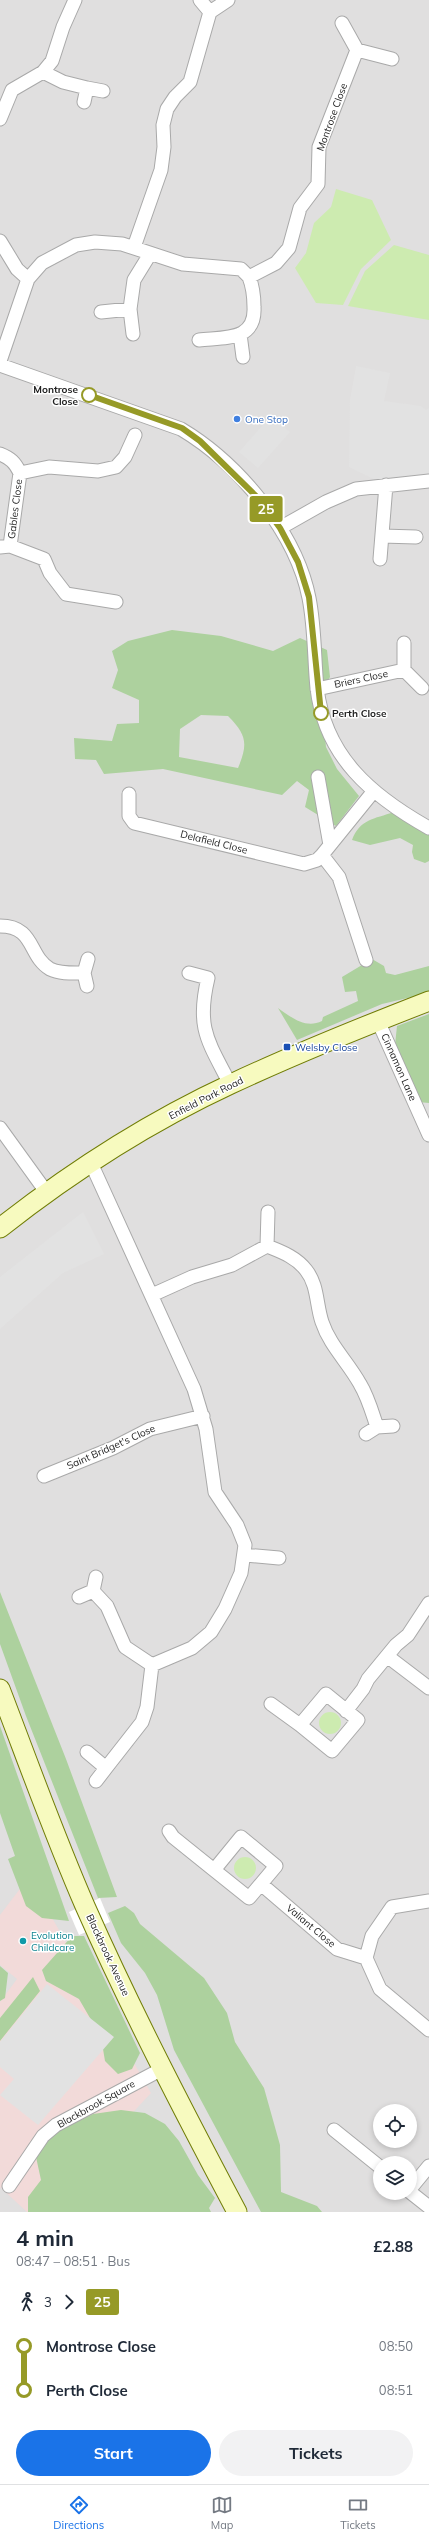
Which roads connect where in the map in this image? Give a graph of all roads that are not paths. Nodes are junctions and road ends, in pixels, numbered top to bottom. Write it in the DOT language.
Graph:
graph roads {
  1 [pos="75,0"];
  2 [pos="200,0"];
  3 [pos="228,0"];
  4 [pos="210,12"];
  5 [pos="342,23"];
  6 [pos="357,50"];
  7 [pos="392,59"];
  8 [pos="43,72"];
  9 [pos="87,88"];
  10 [pos="103,91"];
  11 [pos="84,102"];
  12 [pos="0,120"];
  13 [pos="0,242"];
  14 [pos="134,247"];
  15 [pos="150,254"];
  16 [pos="249,277"];
  17 [pos="28,279"];
  18 [pos="130,309"];
  19 [pos="101,312"];
  20 [pos="133,334"];
  21 [pos="240,334"];
  22 [pos="199,340"];
  23 [pos="243,357"];
  24 [pos="0,361"];
  25 [pos="0,365"];
  26 [pos="135,435"];
  27 [pos="0,454"];
  28 [pos="20,473"];
  29 [pos="429,481"];
  30 [pos="386,485"];
  31 [pos="280,528"];
  32 [pos="382,536"];
  33 [pos="416,537"];
  34 [pos="5,547"];
  35 [pos="380,558"];
  36 [pos="116,602"];
  37 [pos="404,643"];
  38 [pos="404,670"];
  39 [pos="422,688"];
  40 [pos="317,689"];
  41 [pos="318,777"];
  42 [pos="374,792"];
  43 [pos="129,794"];
  44 [pos="429,828"];
  45 [pos="326,850"];
  46 [pos="0,926"];
  47 [pos="88,959"];
  48 [pos="366,960"];
  49 [pos="84,973"];
  50 [pos="189,973"];
  51 [pos="87,986"];
  52 [pos="429,1001"];
  53 [pos="378,1021"];
  54 [pos="230,1084"];
  55 [pos="0,1128"];
  56 [pos="429,1135"];
  57 [pos="92,1163"];
  58 [pos="47,1193"];
  59 [pos="268,1212"];
  60 [pos="0,1228"];
  61 [pos="268,1246"];
  62 [pos="152,1295"];
  63 [pos="203,1416"];
  64 [pos="393,1426"];
  65 [pos="44,1476"];
  66 [pos="245,1555"];
  67 [pos="279,1558"];
  68 [pos="96,1578"];
  69 [pos="93,1591"];
  70 [pos="79,1596"];
  71 [pos="429,1604"];
  72 [pos="387,1656"];
  73 [pos="152,1665"];
  74 [pos="429,1688"];
  75 [pos="0,1689"];
  76 [pos="271,1704"];
  77 [pos="346,1710"];
  78 [pos="300,1724"];
  79 [pos="87,1752"];
  80 [pos="106,1768"];
  81 [pos="96,1781"];
  82 [pos="169,1831"];
  83 [pos="214,1870"];
  84 [pos="261,1884"];
  85 [pos="429,1901"];
  86 [pos="366,1958"];
  87 [pos="429,2030"];
  88 [pos="162,2069"];
  89 [pos="334,2130"];
  90 [pos="373,2161"];
  91 [pos="429,2166"];
  92 [pos="417,2182"];
  93 [pos="9,2186"];
  94 [pos="417,2197"];
  95 [pos="429,2207"];
  96 [pos="237,2212"];
  1 -- 8 [label="street"];
  2 -- 4 [label="street"];
  3 -- 4 [label="street"];
  4 -- 14 [label="street"];
  5 -- 6 [label="street"];
  6 -- 7 [label="street"];
  6 -- 16 [label="street, Montrose Close"];
  8 -- 9 [label="street"];
  8 -- 12 [label="street"];
  9 -- 10 [label="street"];
  9 -- 11 [label="street"];
  13 -- 17 [label="street"];
  14 -- 15 [label="street"];
  14 -- 17 [label="street"];
  15 -- 16 [label="street"];
  15 -- 18 [label="street"];
  16 -- 21 [label="street"];
  17 -- 24 [label="street"];
  18 -- 19 [label="street"];
  18 -- 20 [label="street"];
  21 -- 22 [label="street"];
  21 -- 23 [label="street"];
  25 -- 31 [label="street"];
  26 -- 28 [label="street, Gables Close"];
  27 -- 28 [label="street, Gables Close"];
  28 -- 34 [label="street, Gables Close"];
  29 -- 30 [label="street"];
  30 -- 31 [label="street"];
  30 -- 32 [label="street"];
  31 -- 40 [label="street"];
  32 -- 33 [label="street"];
  32 -- 35 [label="street"];
  34 -- 36 [label="street, Gables Close"];
  37 -- 38 [label="street"];
  38 -- 39 [label="street"];
  38 -- 40 [label="street, Briers Close"];
  40 -- 42 [label="street"];
  41 -- 45 [label="street"];
  42 -- 44 [label="street"];
  42 -- 45 [label="street"];
  43 -- 45 [label="street, Delafield Close"];
  45 -- 48 [label="street"];
  46 -- 49 [label="street"];
  47 -- 49 [label="street"];
  49 -- 51 [label="street"];
  50 -- 54 [label="street"];
  52 -- 53 [label="street, Enfield Park Road"];
  53 -- 54 [label="street, Enfield Park Road"];
  53 -- 56 [label="street, Cinnamon Lane"];
  54 -- 57 [label="street, Enfield Park Road"];
  55 -- 58 [label="street"];
  57 -- 58 [label="street, Enfield Park Road"];
  57 -- 62 [label="street"];
  58 -- 60 [label="street, Enfield Park Road"];
  59 -- 61 [label="street"];
  61 -- 62 [label="street"];
  61 -- 64 [label="street"];
  62 -- 63 [label="street"];
  63 -- 65 [label="street, Saint Bridget's Close"];
  63 -- 66 [label="street"];
  66 -- 67 [label="street"];
  66 -- 73 [label="street"];
  68 -- 69 [label="street"];
  69 -- 70 [label="street"];
  69 -- 73 [label="street"];
  71 -- 72 [label="street"];
  72 -- 74 [label="street"];
  72 -- 77 [label="street"];
  73 -- 80 [label="street"];
  75 -- 88 [label="street, Blackbrook Avenue"];
  76 -- 78 [label="street"];
  77 -- 78 [label="street"];
  77 -- 78 [label="street"];
  79 -- 80 [label="street"];
  80 -- 81 [label="street"];
  82 -- 83 [label="street"];
  83 -- 84 [label="street"];
  83 -- 84 [label="street"];
  84 -- 86 [label="street, Valiant Close"];
  85 -- 86 [label="street"];
  86 -- 87 [label="street"];
  88 -- 93 [label="street, Blackbrook Square"];
  88 -- 96 [label="street, Blackbrook Avenue"];
  89 -- 90 [label="street"];
  91 -- 92 [label="street"];
  94 -- 95 [label="street"];
}
